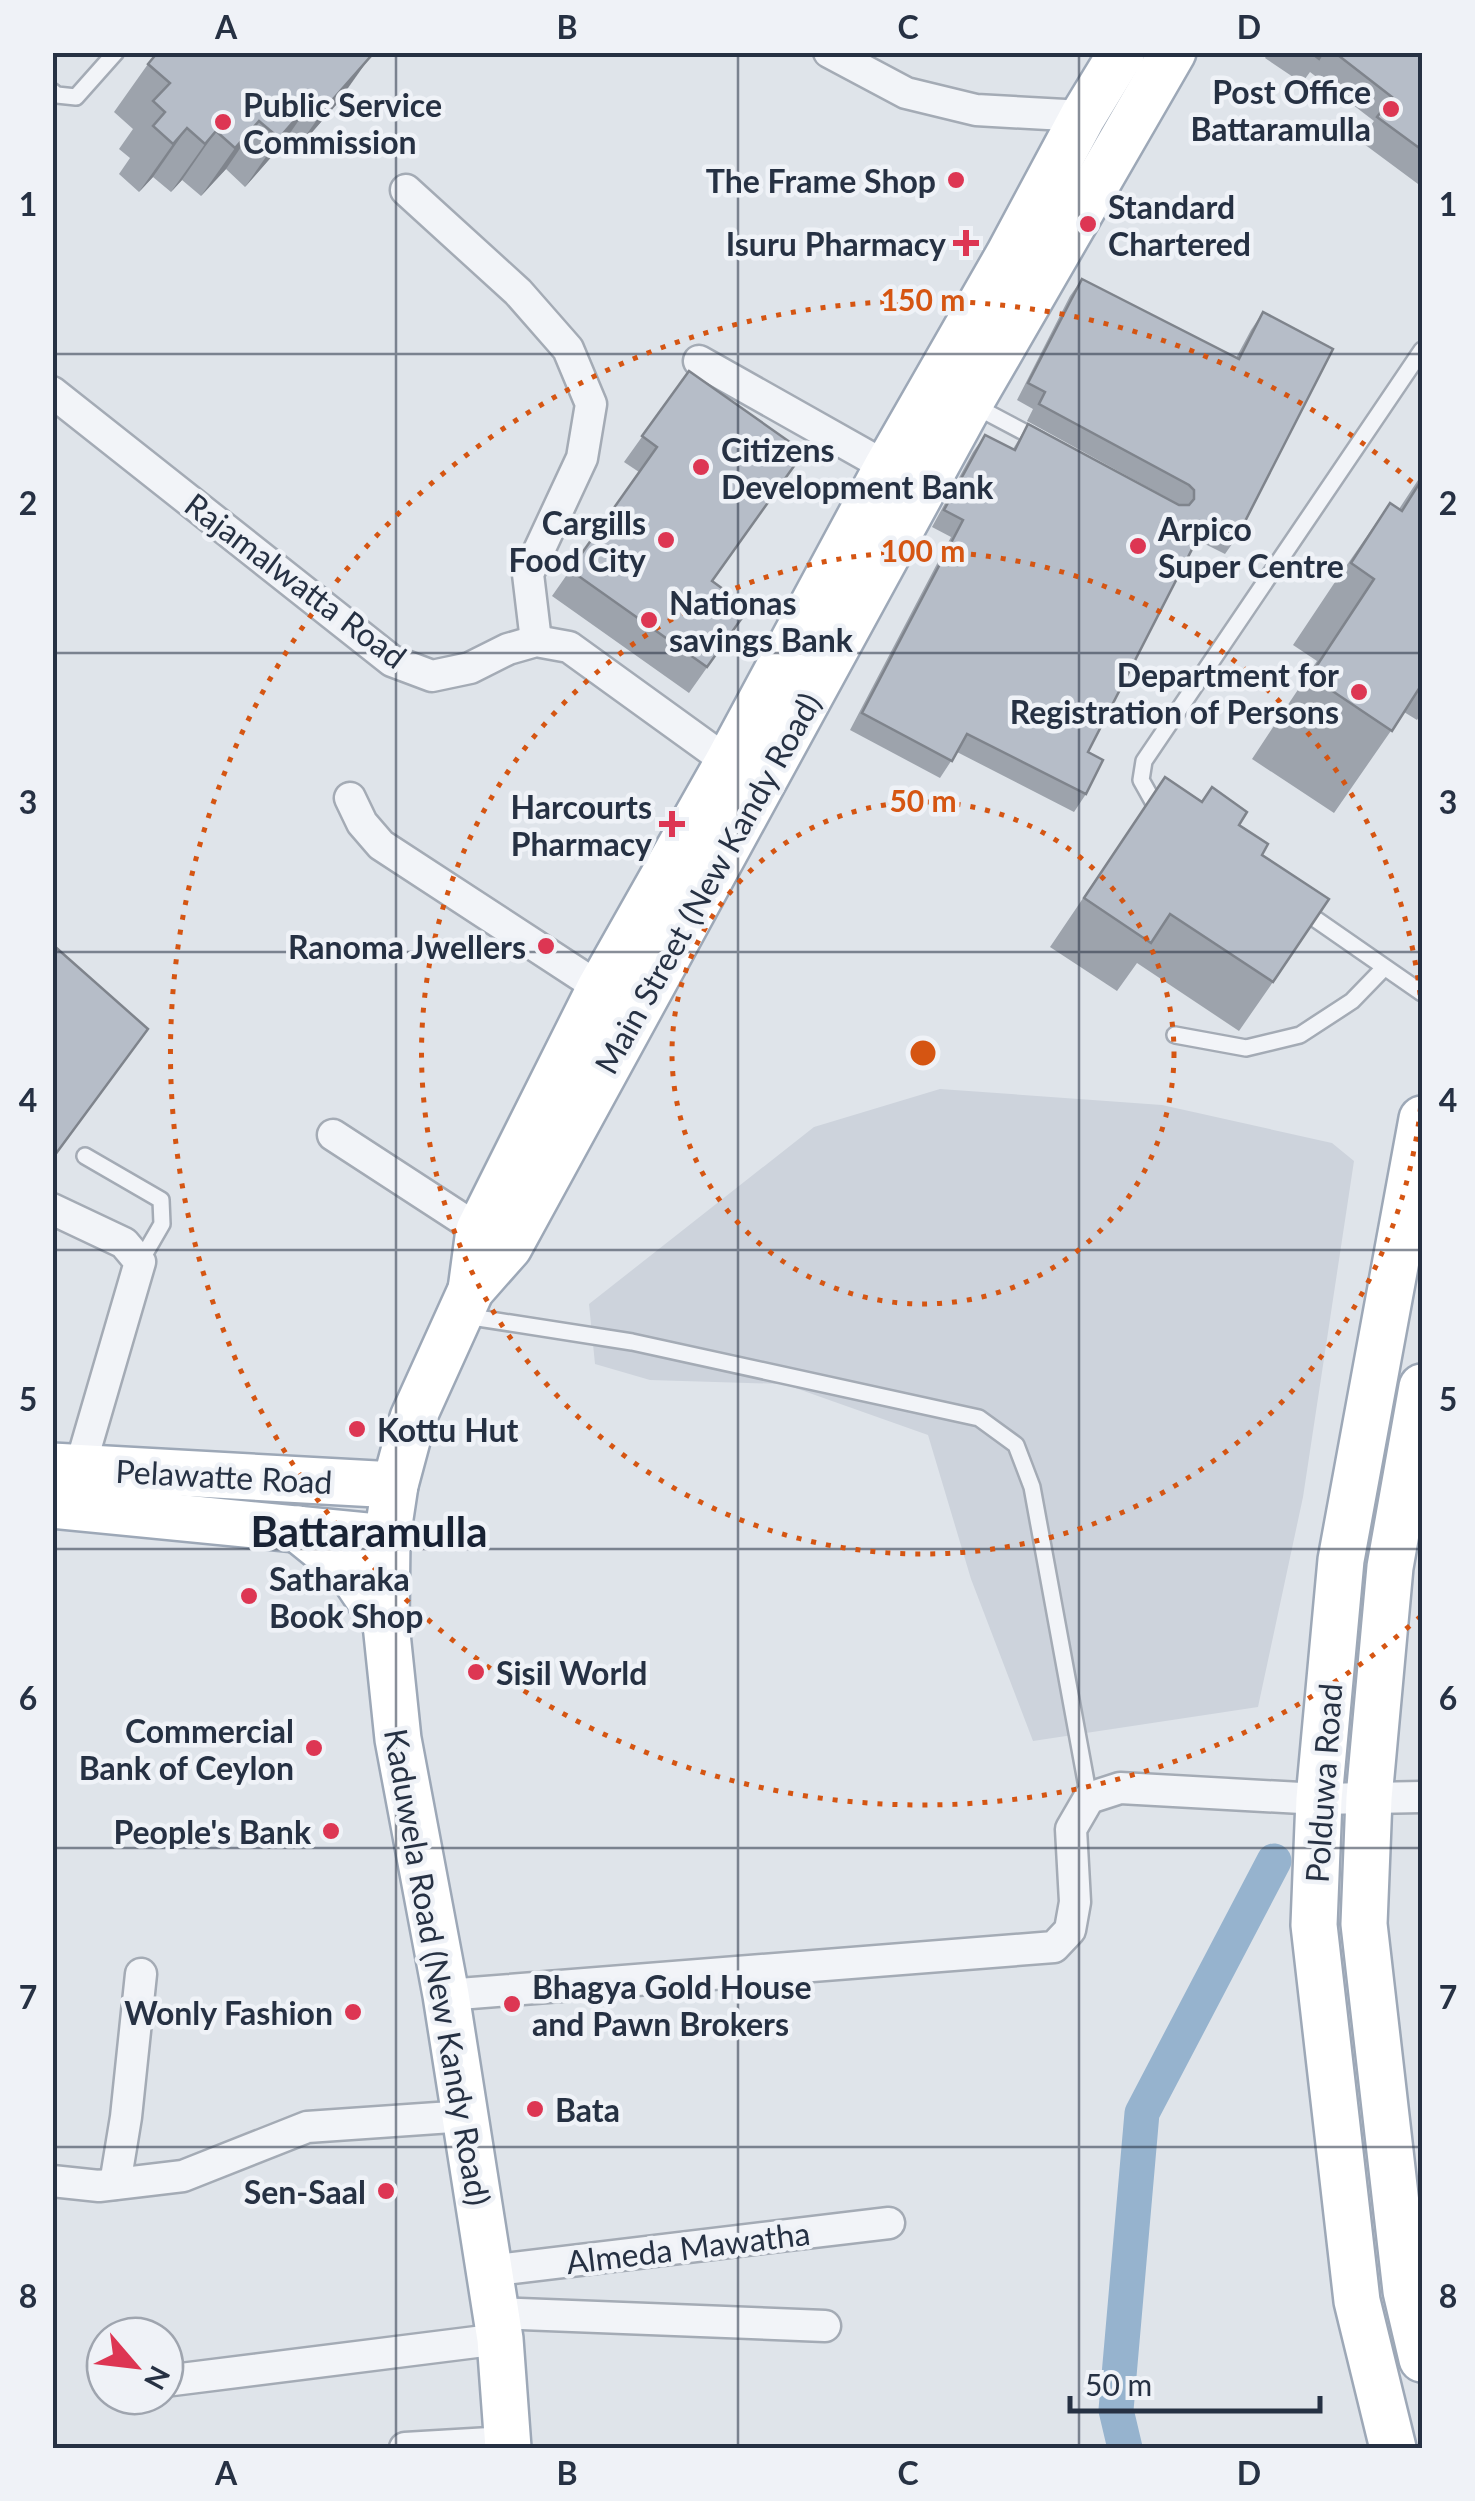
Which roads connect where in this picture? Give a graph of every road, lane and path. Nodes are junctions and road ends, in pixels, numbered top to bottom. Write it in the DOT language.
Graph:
graph roads {
  1 [pos="116,52"];
  2 [pos="829,52"];
  3 [pos="1122,52"];
  4 [pos="1173,52"];
  5 [pos="52,91"];
  6 [pos="1083,116"];
  7 [pos="406,190"];
  8 [pos="1422,350"];
  9 [pos="699,361"];
  10 [pos="52,392"];
  11 [pos="970,403"];
  12 [pos="1054,448"];
  13 [pos="887,467"];
  14 [pos="536,641"];
  15 [pos="746,771"];
  16 [pos="350,798"];
  17 [pos="1170,816"];
  18 [pos="1292,903"];
  19 [pos="1384,968"];
  20 [pos="600,988"];
  21 [pos="1422,993"];
  22 [pos="1175,1035"];
  23 [pos="1422,1119"];
  24 [pos="333,1135"];
  25 [pos="85,1156"];
  26 [pos="52,1209"];
  27 [pos="478,1230"];
  28 [pos="140,1262"];
  29 [pos="464,1303"];
  30 [pos="1422,1387"];
  31 [pos="413,1418"];
  32 [pos="302,1480"];
  33 [pos="395,1485"];
  34 [pos="63,1486"];
  35 [pos="298,1529"];
  36 [pos="387,1538"];
  37 [pos="386,1624"];
  38 [pos="1422,1797"];
  39 [pos="1089,1798"];
  40 [pos="1369,1798"];
  41 [pos="1319,1799"];
  42 [pos="140,1974"];
  43 [pos="446,1995"];
  44 [pos="466,2116"];
  45 [pos="52,2181"];
  46 [pos="114,2184"];
  47 [pos="889,2224"];
  48 [pos="494,2308"];
  49 [pos="825,2326"];
  50 [pos="1422,2359"];
  51 [pos="185,2377"];
  52 [pos="507,2445"];
  53 [pos="405,2448"];
  54 [pos="1393,2448"];
  1 -- 5 [label="lane"];
  2 -- 6 [label="street"];
  3 -- 6 [label="main road, Main Street (New Kandy Road)"];
  4 -- 11 [label="main road, Main Street (New Kandy Road)"];
  6 -- 13 [label="main road, Main Street (New Kandy Road)"];
  7 -- 14 [label="street"];
  8 -- 17 [label="lane"];
  9 -- 13 [label="street"];
  10 -- 14 [label="street, Rajamalwatta Road"];
  11 -- 12 [label="lane"];
  11 -- 15 [label="main road, Main Street (New Kandy Road)"];
  13 -- 15 [label="main road, Main Street (New Kandy Road)"];
  14 -- 15 [label="street"];
  15 -- 20 [label="main road, Main Street (New Kandy Road)"];
  15 -- 29 [label="main road, Main Street (New Kandy Road)"];
  16 -- 20 [label="street"];
  18 -- 19 [label="lane"];
  19 -- 21 [label="lane"];
  19 -- 22 [label="lane"];
  20 -- 27 [label="main road, Main Street (New Kandy Road)"];
  23 -- 41 [label="main road, Polduwa Road"];
  24 -- 27 [label="street"];
  25 -- 28 [label="lane"];
  26 -- 28 [label="street"];
  27 -- 29 [label="main road, Main Street (New Kandy Road)"];
  28 -- 34 [label="street"];
  29 -- 31 [label="main road, Main Street (New Kandy Road)"];
  29 -- 39 [label="lane"];
  30 -- 40 [label="main road, Polduwa Road"];
  31 -- 32 [label="main road"];
  31 -- 33 [label="main road, Main Street (New Kandy Road)"];
  32 -- 33 [label="main road, Pelawatte Road"];
  32 -- 34 [label="main road, Pelawatte Road"];
  33 -- 36 [label="main road, Kaduwela Road (New Kandy Road)"];
  34 -- 35 [label="main road, Pelawatte Road"];
  35 -- 36 [label="main road, Pelawatte Road"];
  35 -- 37 [label="main road"];
  36 -- 37 [label="main road, Kaduwela Road (New Kandy Road)"];
  37 -- 43 [label="main road, Kaduwela Road (New Kandy Road)"];
  38 -- 40 [label="street"];
  39 -- 41 [label="street"];
  39 -- 43 [label="street"];
  40 -- 41 [label="street"];
  40 -- 50 [label="main road, Polduwa Road"];
  41 -- 54 [label="main road, Polduwa Road"];
  42 -- 46 [label="street"];
  43 -- 44 [label="main road, Kaduwela Road (New Kandy Road)"];
  44 -- 46 [label="street"];
  44 -- 48 [label="main road, Kaduwela Road (New Kandy Road)"];
  45 -- 46 [label="street"];
  47 -- 48 [label="street, Almeda Mawatha"];
  48 -- 49 [label="street"];
  48 -- 51 [label="street"];
  48 -- 52 [label="main road, Kaduwela Road (New Kandy Road)"];
  52 -- 53 [label="street"];
}
